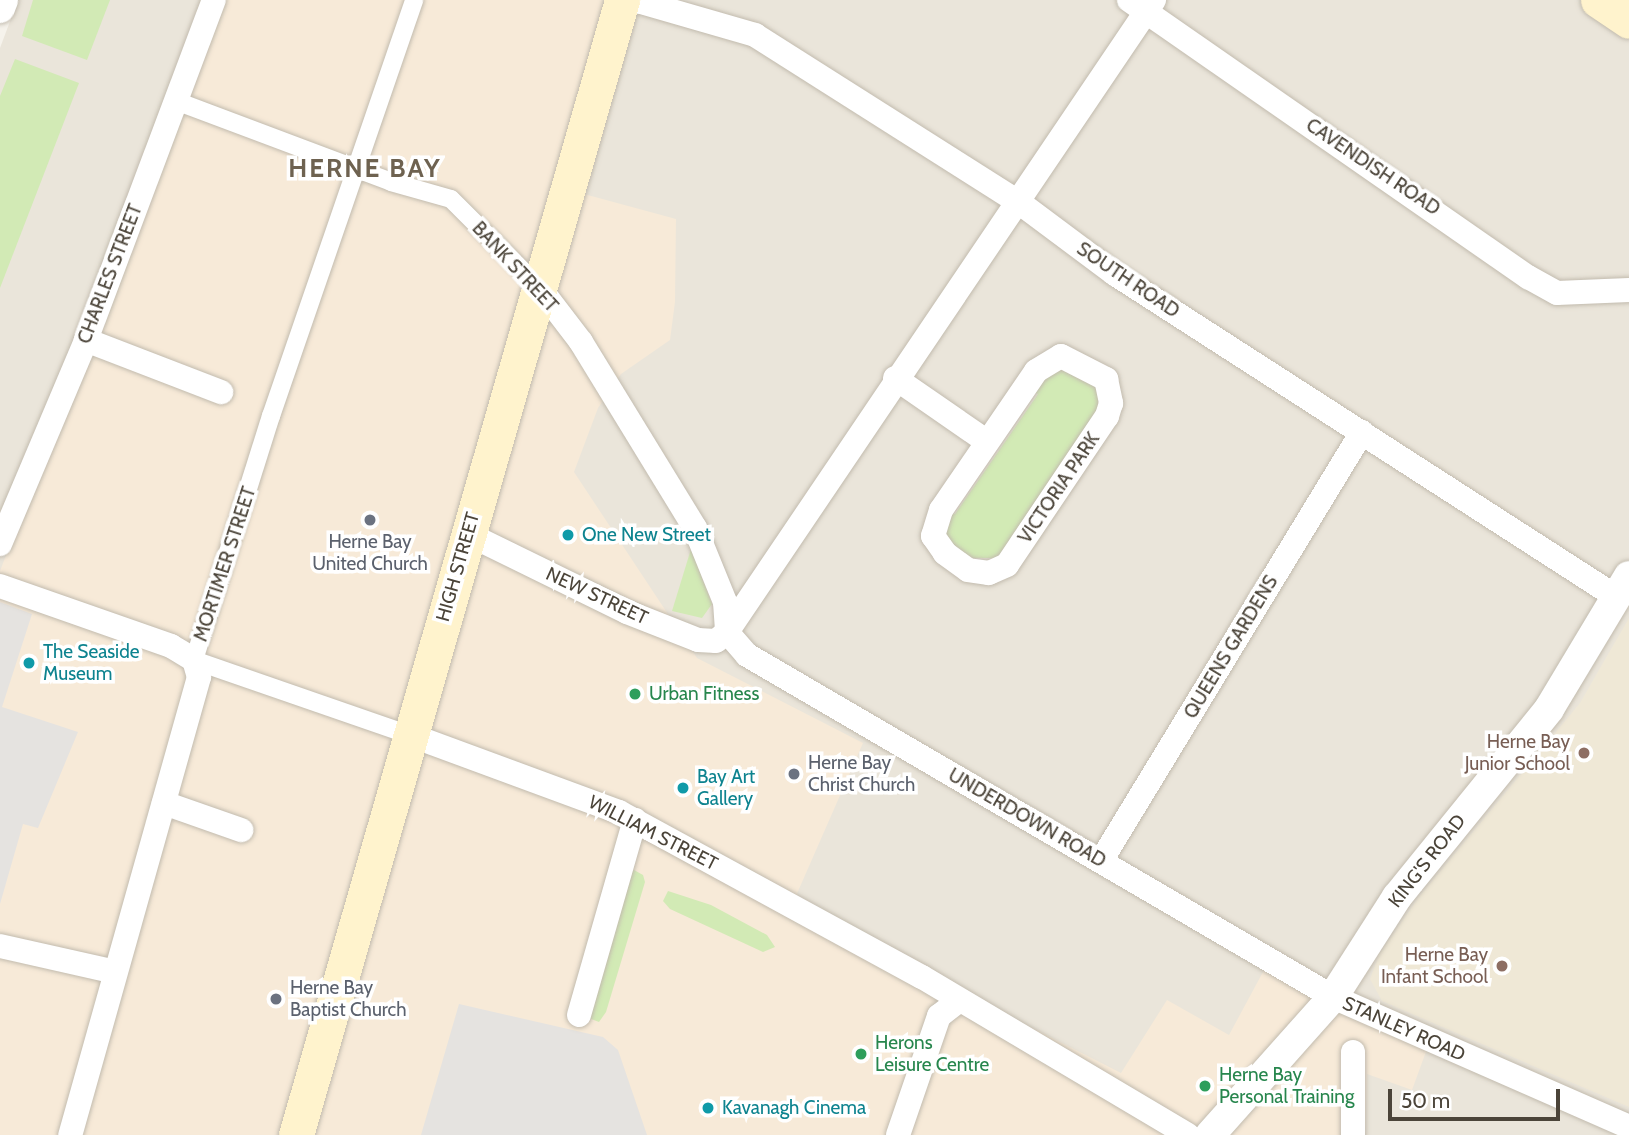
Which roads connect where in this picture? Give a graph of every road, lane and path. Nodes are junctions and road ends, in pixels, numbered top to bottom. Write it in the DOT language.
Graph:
graph roads {
  1 [pos="3,0"];
  2 [pos="214,0"];
  3 [pos="414,0"];
  4 [pos="621,0"];
  5 [pos="1598,0"];
  6 [pos="1143,4"];
  7 [pos="0,8"];
  8 [pos="1629,21"];
  9 [pos="176,101"];
  10 [pos="357,166"];
  11 [pos="1020,202"];
  12 [pos="539,288"];
  13 [pos="1629,290"];
  14 [pos="86,340"];
  15 [pos="895,378"];
  16 [pos="221,393"];
  17 [pos="1362,432"];
  18 [pos="986,441"];
  19 [pos="468,534"];
  20 [pos="0,544"];
  21 [pos="0,586"];
  22 [pos="1624,587"];
  23 [pos="727,632"];
  24 [pos="194,660"];
  25 [pos="410,735"];
  26 [pos="164,803"];
  27 [pos="635,820"];
  28 [pos="241,830"];
  29 [pos="1101,862"];
  30 [pos="0,946"];
  31 [pos="115,972"];
  32 [pos="1333,997"];
  33 [pos="958,1001"];
  34 [pos="579,1015"];
  35 [pos="1353,1052"];
  36 [pos="1629,1127"];
  37 [pos="70,1135"];
  38 [pos="296,1135"];
  39 [pos="898,1135"];
  40 [pos="1188,1135"];
  41 [pos="1210,1135"];
  42 [pos="1353,1135"];
  1 -- 7 [label="street"];
  2 -- 9 [label="street, CHARLES STREET"];
  3 -- 10 [label="street, MORTIMER STREET"];
  4 -- 11 [label="street, SOUTH ROAD"];
  4 -- 12 [label="main road, HIGH STREET"];
  5 -- 8 [label="main road"];
  6 -- 11 [label="street"];
  6 -- 13 [label="street, CAVENDISH ROAD"];
  9 -- 10 [label="street, BANK STREET"];
  9 -- 14 [label="street, CHARLES STREET"];
  10 -- 12 [label="street, BANK STREET"];
  10 -- 24 [label="street, MORTIMER STREET"];
  11 -- 15 [label="street"];
  11 -- 17 [label="street, SOUTH ROAD"];
  12 -- 19 [label="main road, HIGH STREET"];
  12 -- 23 [label="street, BANK STREET"];
  14 -- 16 [label="street"];
  14 -- 20 [label="street, CHARLES STREET"];
  15 -- 18 [label="street"];
  15 -- 23 [label="street"];
  17 -- 22 [label="street, SOUTH ROAD"];
  17 -- 29 [label="street, QUEENS GARDENS"];
  18 -- 18 [label="street, VICTORIA PARK"];
  19 -- 23 [label="street, NEW STREET"];
  19 -- 25 [label="main road, HIGH STREET"];
  21 -- 24 [label="street, WILLIAM STREET"];
  22 -- 32 [label="street, KING'S ROAD"];
  23 -- 29 [label="street, UNDERDOWN ROAD"];
  24 -- 25 [label="street, WILLIAM STREET"];
  24 -- 26 [label="street, MORTIMER STREET"];
  25 -- 27 [label="street, WILLIAM STREET"];
  25 -- 38 [label="main road, HIGH STREET"];
  26 -- 28 [label="street"];
  26 -- 31 [label="street, MORTIMER STREET"];
  27 -- 33 [label="street, WILLIAM STREET"];
  27 -- 34 [label="street"];
  29 -- 32 [label="street, UNDERDOWN ROAD"];
  30 -- 31 [label="street"];
  31 -- 37 [label="street, MORTIMER STREET"];
  32 -- 36 [label="street, STANLEY ROAD"];
  32 -- 41 [label="street, KING'S ROAD"];
  33 -- 39 [label="street"];
  33 -- 40 [label="street, WILLIAM STREET"];
  35 -- 42 [label="street"];
}
